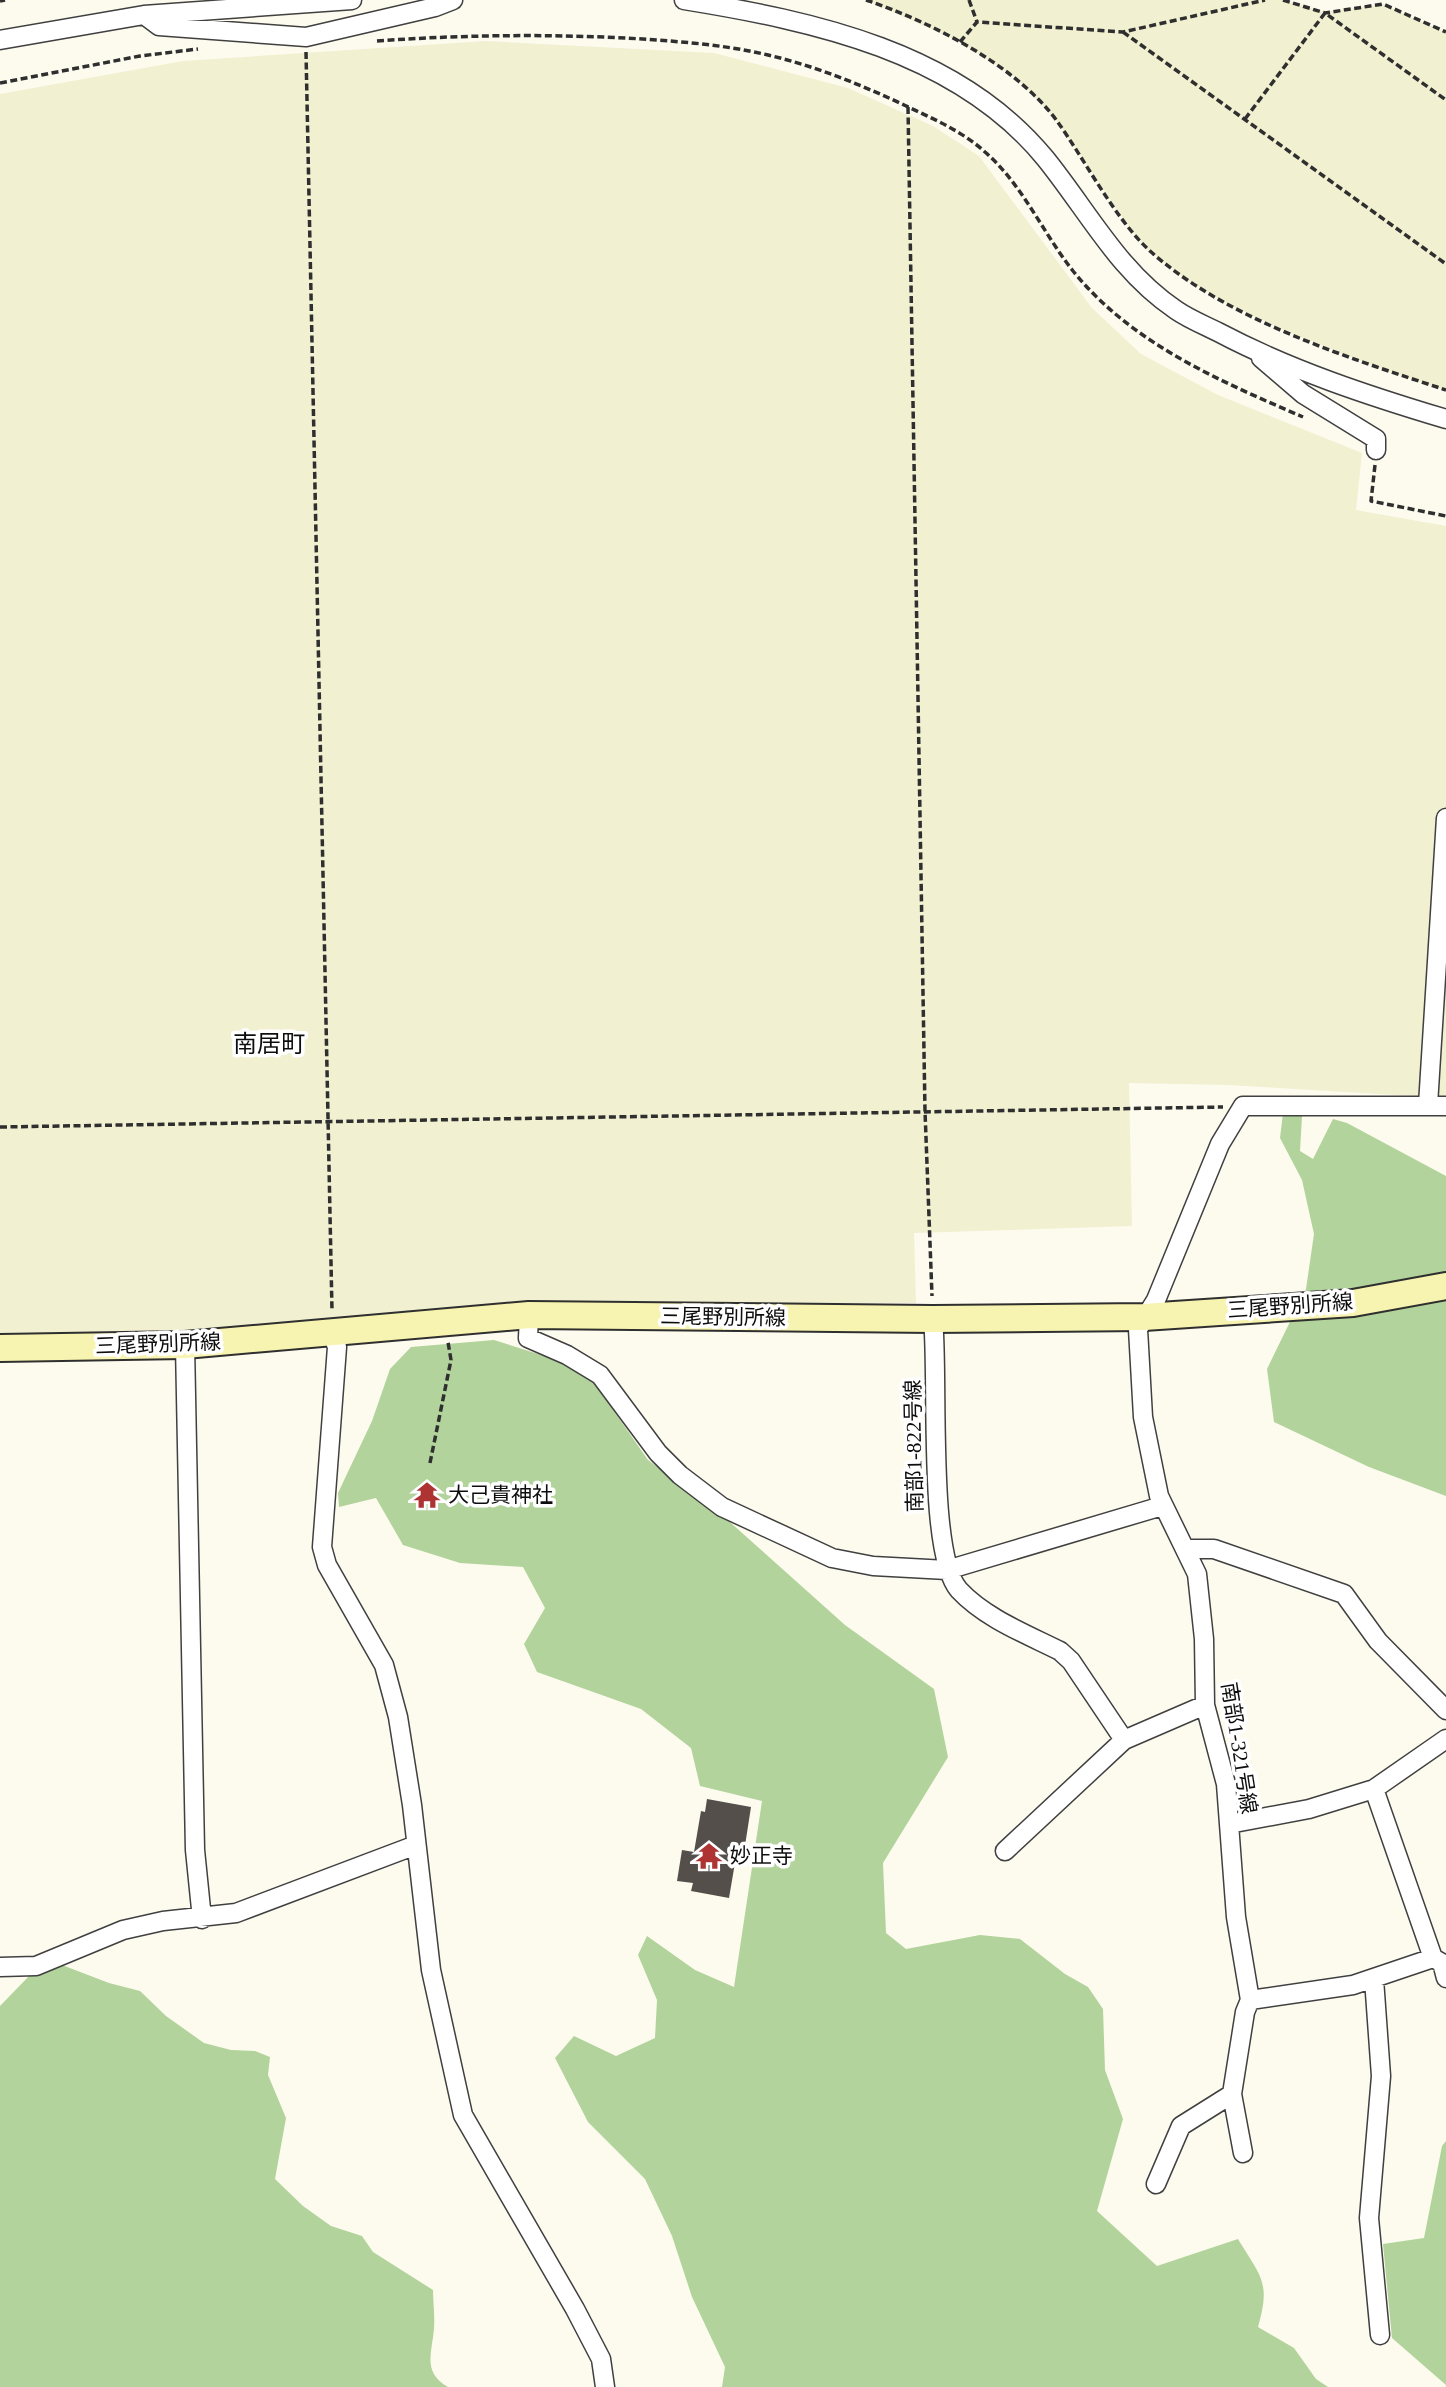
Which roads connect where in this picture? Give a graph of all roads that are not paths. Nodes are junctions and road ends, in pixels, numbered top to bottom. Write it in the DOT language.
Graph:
graph roads {
  1 [pos="352,0"];
  2 [pos="453,0"];
  3 [pos="684,0"];
  4 [pos="144,15"];
  5 [pos="0,40"];
  6 [pos="1250,349"];
  7 [pos="1446,419"];
  8 [pos="1376,450"];
  9 [pos="1446,818"];
  10 [pos="1437,1105"];
  11 [pos="1446,1286"];
  12 [pos="529,1315"];
  13 [pos="1144,1317"];
  14 [pos="933,1319"];
  15 [pos="332,1334"];
  16 [pos="185,1345"];
  17 [pos="0,1348"];
  18 [pos="1162,1506"];
  19 [pos="1187,1549"];
  20 [pos="947,1570"];
  21 [pos="1205,1704"];
  22 [pos="1446,1710"];
  23 [pos="1446,1739"];
  24 [pos="1124,1740"];
  25 [pos="1374,1789"];
  26 [pos="1229,1824"];
  27 [pos="416,1845"];
  28 [pos="1005,1851"];
  29 [pos="202,1919"];
  30 [pos="1433,1958"];
  31 [pos="0,1967"];
  32 [pos="1374,1979"];
  33 [pos="1446,1979"];
  34 [pos="1250,2000"];
  35 [pos="1232,2094"];
  36 [pos="1243,2152"];
  37 [pos="1156,2184"];
  38 [pos="1380,2335"];
  39 [pos="605,2387"];
  1 -- 4 [label="street"];
  2 -- 4 [label="street"];
  3 -- 6 [label="street"];
  4 -- 5 [label="street"];
  6 -- 7 [label="street"];
  6 -- 8 [label="street"];
  9 -- 10 [label="street"];
  10 -- 13 [label="street"];
  11 -- 13 [label="main road, 三尾野別所線"];
  12 -- 14 [label="main road, 三尾野別所線"];
  12 -- 15 [label="main road, 三尾野別所線"];
  12 -- 20 [label="street"];
  13 -- 14 [label="main road, 三尾野別所線"];
  13 -- 18 [label="street, 南部1-321号線"];
  14 -- 20 [label="street, 南部1-822号線"];
  15 -- 16 [label="main road, 三尾野別所線"];
  15 -- 27 [label="street"];
  16 -- 17 [label="main road, 三尾野別所線"];
  16 -- 29 [label="street"];
  18 -- 19 [label="street, 南部1-321号線"];
  18 -- 20 [label="street"];
  19 -- 21 [label="street, 南部1-321号線"];
  19 -- 22 [label="street"];
  20 -- 24 [label="street"];
  21 -- 24 [label="street"];
  21 -- 26 [label="street, 南部1-321号線"];
  23 -- 25 [label="street"];
  24 -- 28 [label="street"];
  25 -- 26 [label="street"];
  25 -- 30 [label="street"];
  26 -- 34 [label="street, 南部1-321号線"];
  27 -- 29 [label="street"];
  27 -- 39 [label="street"];
  29 -- 31 [label="street"];
  30 -- 32 [label="street"];
  30 -- 33 [label="street"];
  32 -- 34 [label="street"];
  32 -- 38 [label="street"];
  34 -- 35 [label="street, 南部1-321号線"];
  35 -- 36 [label="street, 南部1-321号線"];
  35 -- 37 [label="street"];
}
